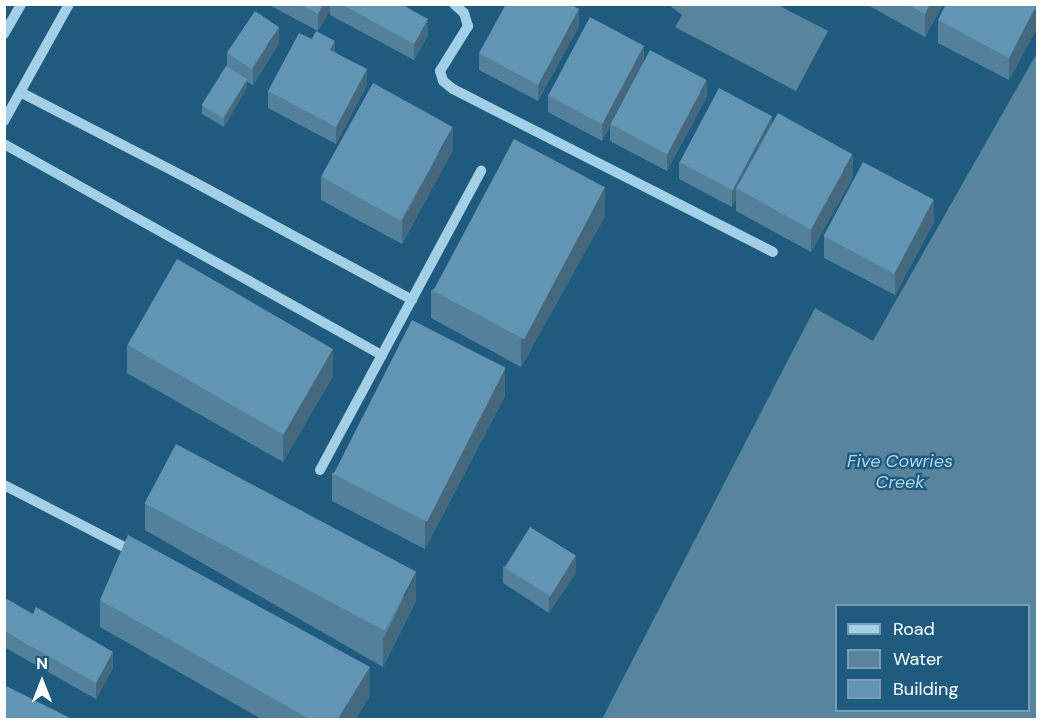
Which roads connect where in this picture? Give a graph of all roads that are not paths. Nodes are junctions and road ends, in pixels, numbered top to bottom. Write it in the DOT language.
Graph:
graph roads {
  1 [pos="21,4"];
  2 [pos="69,4"];
  3 [pos="454,4"];
  4 [pos="4,34"];
  5 [pos="20,92"];
  6 [pos="4,121"];
  7 [pos="4,144"];
  8 [pos="481,171"];
  9 [pos="773,252"];
  10 [pos="412,300"];
  11 [pos="382,355"];
  12 [pos="320,470"];
  13 [pos="4,485"];
  14 [pos="122,546"];
  1 -- 4 [label="street"];
  2 -- 5 [label="street"];
  3 -- 9 [label="street"];
  5 -- 6 [label="street"];
  5 -- 10 [label="street"];
  7 -- 11 [label="street"];
  8 -- 10 [label="street"];
  10 -- 11 [label="street"];
  11 -- 12 [label="street"];
  13 -- 14 [label="street"];
}
